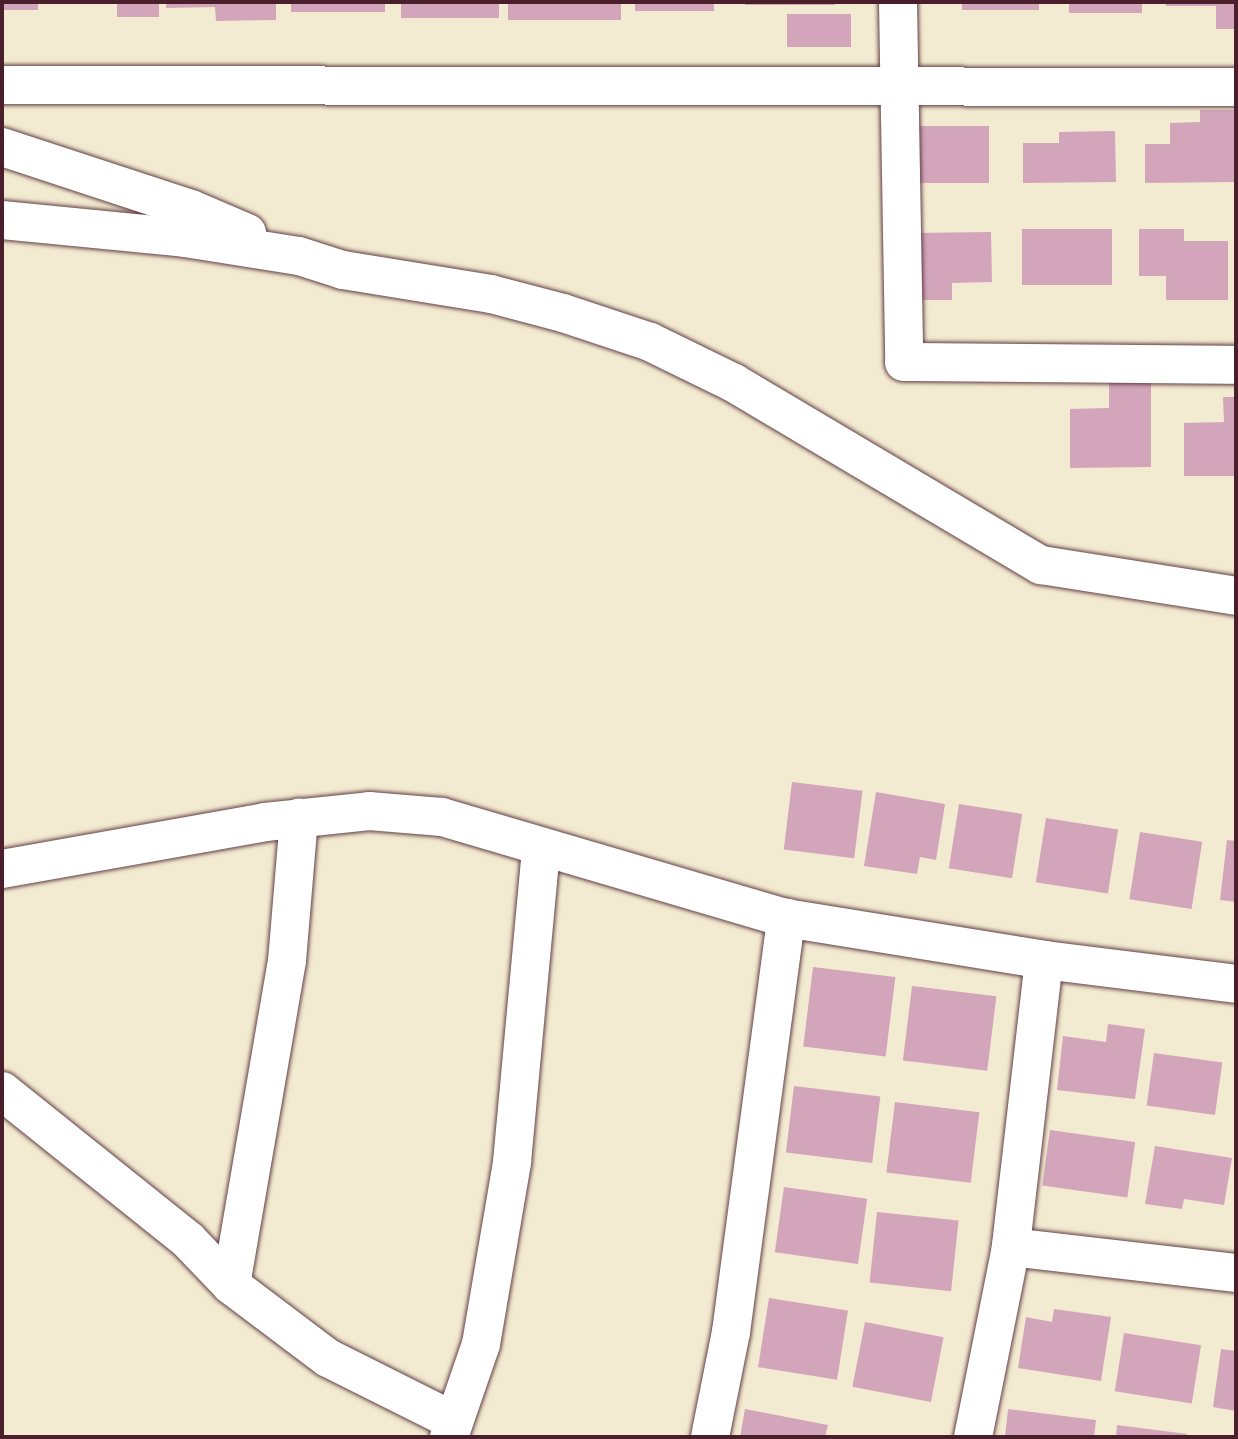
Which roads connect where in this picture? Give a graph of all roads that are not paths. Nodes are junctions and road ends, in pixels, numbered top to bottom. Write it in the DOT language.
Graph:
graph roads {
  1 [pos="898,2"];
  2 [pos="2,85"];
  3 [pos="898,86"];
  4 [pos="1236,88"];
  5 [pos="2,147"];
  6 [pos="2,220"];
  7 [pos="299,256"];
  8 [pos="1236,365"];
  9 [pos="1236,596"];
  10 [pos="299,818"];
  11 [pos="541,849"];
  12 [pos="2,869"];
  13 [pos="786,918"];
  14 [pos="1044,960"];
  15 [pos="1236,984"];
  16 [pos="2,1091"];
  17 [pos="1011,1247"];
  18 [pos="1236,1273"];
  19 [pos="231,1285"];
  20 [pos="451,1429"];
  21 [pos="710,1437"];
  22 [pos="973,1437"];
  1 -- 3 [label="street"];
  2 -- 3 [label="street"];
  3 -- 4 [label="street"];
  3 -- 8 [label="street"];
  5 -- 7 [label="street"];
  6 -- 7 [label="street"];
  7 -- 9 [label="street"];
  10 -- 11 [label="street"];
  10 -- 12 [label="street"];
  10 -- 19 [label="street"];
  11 -- 13 [label="street"];
  11 -- 20 [label="street"];
  13 -- 14 [label="street"];
  13 -- 21 [label="street"];
  14 -- 15 [label="street"];
  14 -- 17 [label="street"];
  16 -- 19 [label="street"];
  17 -- 18 [label="street"];
  17 -- 22 [label="street"];
  19 -- 20 [label="street"];
}
